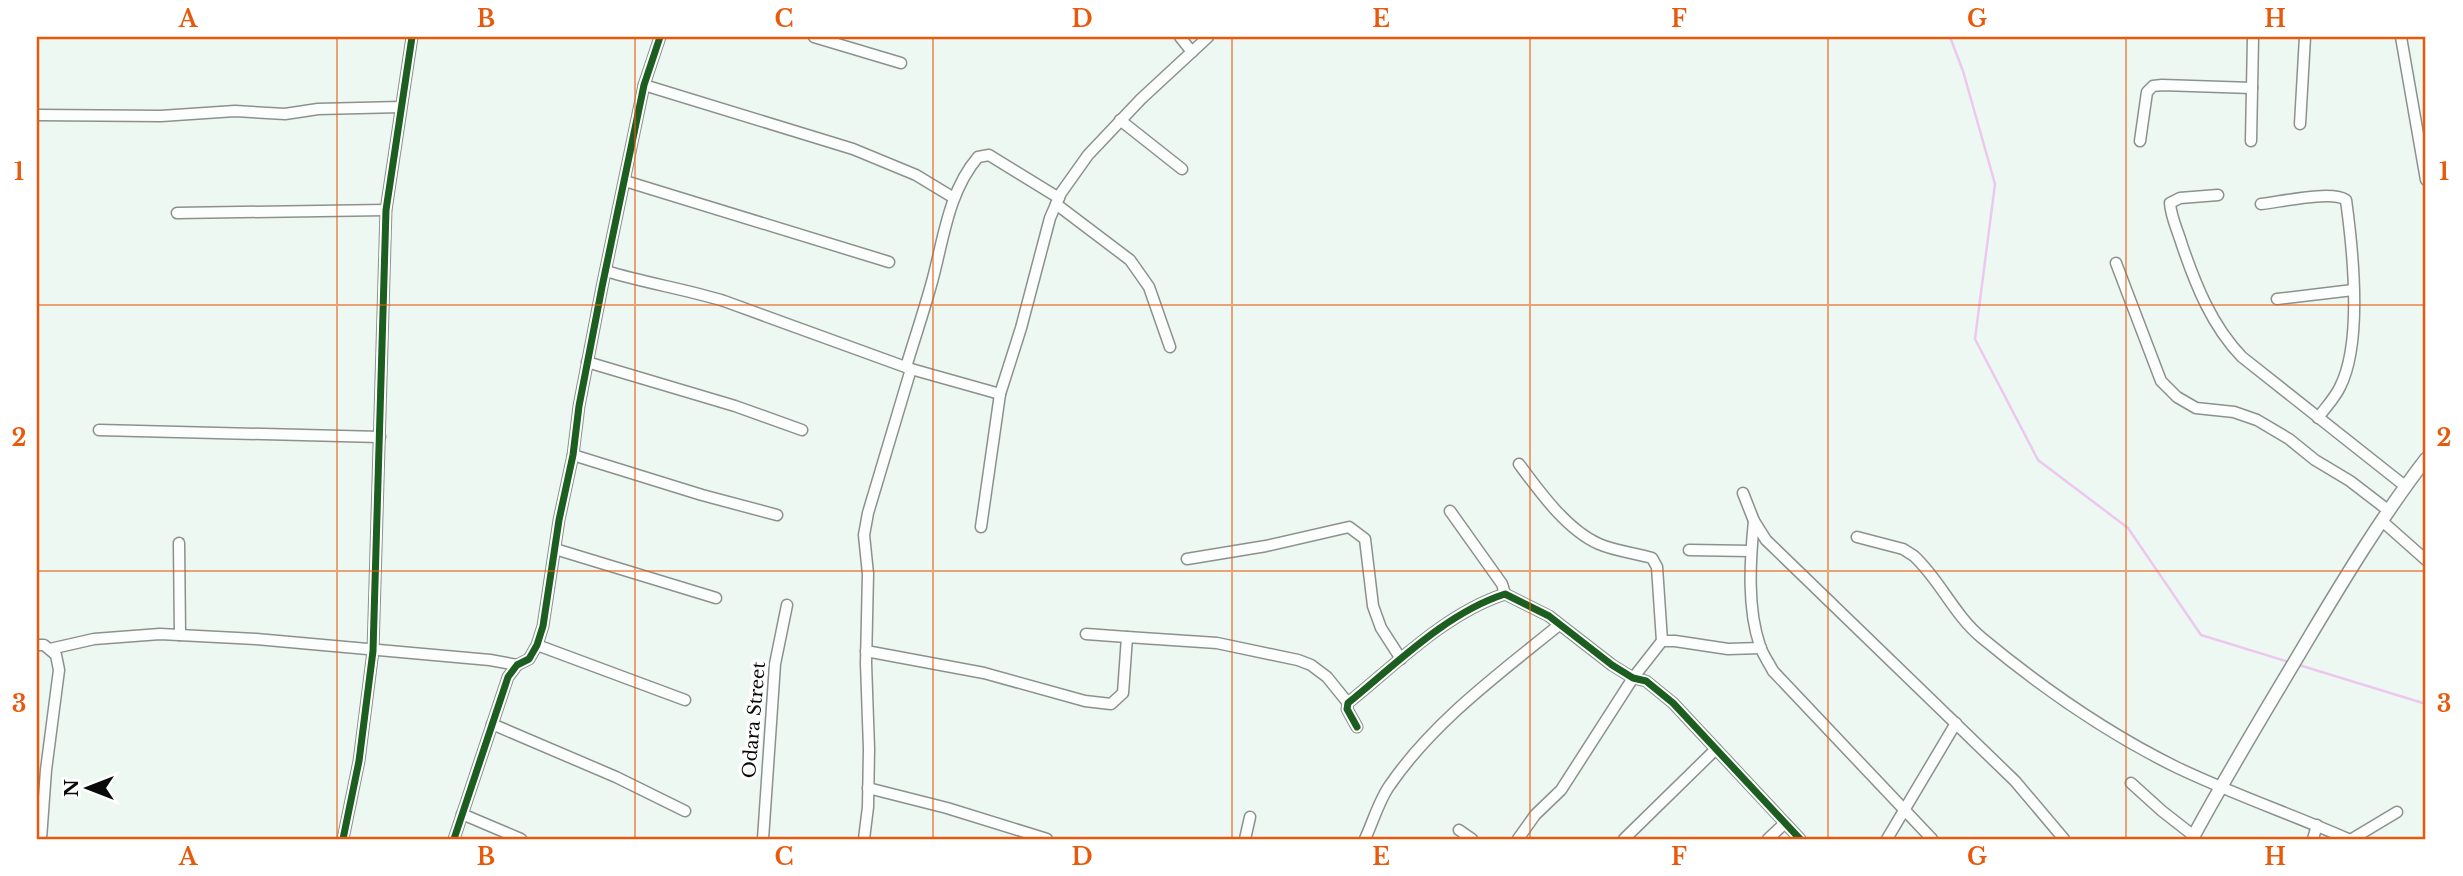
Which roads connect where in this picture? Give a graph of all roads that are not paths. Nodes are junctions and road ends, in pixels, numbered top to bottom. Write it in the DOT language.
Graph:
graph roads {
  1 [pos="412,37"];
  2 [pos="660,37"];
  3 [pos="814,37"];
  4 [pos="1180,37"];
  5 [pos="1208,37"];
  6 [pos="2253,37"];
  7 [pos="2305,37"];
  8 [pos="2400,37"];
  9 [pos="1192,52"];
  10 [pos="901,62"];
  11 [pos="643,85"];
  12 [pos="2252,88"];
  13 [pos="401,107"];
  14 [pos="37,115"];
  15 [pos="1121,120"];
  16 [pos="2300,124"];
  17 [pos="2140,141"];
  18 [pos="2251,141"];
  19 [pos="1182,169"];
  20 [pos="625,180"];
  21 [pos="2426,180"];
  22 [pos="2218,195"];
  23 [pos="954,198"];
  24 [pos="1058,201"];
  25 [pos="2261,204"];
  26 [pos="386,210"];
  27 [pos="177,213"];
  28 [pos="889,262"];
  29 [pos="2116,263"];
  30 [pos="606,271"];
  31 [pos="2353,290"];
  32 [pos="2277,299"];
  33 [pos="1170,347"];
  34 [pos="587,362"];
  35 [pos="908,368"];
  36 [pos="1000,394"];
  37 [pos="2318,418"];
  38 [pos="99,430"];
  39 [pos="802,430"];
  40 [pos="380,438"];
  41 [pos="573,455"];
  42 [pos="2426,459"];
  43 [pos="1519,464"];
  44 [pos="2405,486"];
  45 [pos="1743,493"];
  46 [pos="1450,511"];
  47 [pos="778,515"];
  48 [pos="2386,516"];
  49 [pos="1754,521"];
  50 [pos="981,527"];
  51 [pos="1857,537"];
  52 [pos="179,543"];
  53 [pos="555,549"];
  54 [pos="1689,550"];
  55 [pos="1751,551"];
  56 [pos="1187,559"];
  57 [pos="2426,560"];
  58 [pos="1505,594"];
  59 [pos="716,598"];
  60 [pos="787,605"];
  61 [pos="1559,625"];
  62 [pos="1086,634"];
  63 [pos="180,635"];
  64 [pos="1127,637"];
  65 [pos="1662,641"];
  66 [pos="37,645"];
  67 [pos="537,645"];
  68 [pos="1760,648"];
  69 [pos="50,649"];
  70 [pos="373,651"];
  71 [pos="866,651"];
  72 [pos="1401,659"];
  73 [pos="517,665"];
  74 [pos="1633,678"];
  75 [pos="685,700"];
  76 [pos="1348,703"];
  77 [pos="1956,723"];
  78 [pos="492,724"];
  79 [pos="1357,727"];
  80 [pos="1716,749"];
  81 [pos="2131,783"];
  82 [pos="2220,786"];
  83 [pos="868,788"];
  84 [pos="1904,809"];
  85 [pos="685,811"];
  86 [pos="2397,812"];
  87 [pos="462,814"];
  88 [pos="1250,817"];
  89 [pos="1785,822"];
  90 [pos="2317,825"];
  91 [pos="1459,830"];
  92 [pos="2193,837"];
  93 [pos="41,839"];
  94 [pos="343,839"];
  95 [pos="454,839"];
  96 [pos="521,839"];
  97 [pos="763,839"];
  98 [pos="864,839"];
  99 [pos="1047,839"];
  100 [pos="1245,839"];
  101 [pos="1365,839"];
  102 [pos="1472,839"];
  103 [pos="1518,839"];
  104 [pos="1624,839"];
  105 [pos="1768,839"];
  106 [pos="1800,839"];
  107 [pos="1886,839"];
  108 [pos="1933,839"];
  109 [pos="2064,839"];
  110 [pos="2314,839"];
  111 [pos="2350,839"];
  1 -- 13 [label="street"];
  2 -- 11 [label="street"];
  3 -- 10 [label="street"];
  4 -- 9 [label="street"];
  5 -- 9 [label="street"];
  6 -- 12 [label="street"];
  7 -- 16 [label="street"];
  8 -- 21 [label="street"];
  9 -- 15 [label="street"];
  11 -- 20 [label="street"];
  11 -- 23 [label="street"];
  12 -- 17 [label="street"];
  12 -- 18 [label="street"];
  13 -- 14 [label="street"];
  13 -- 26 [label="street"];
  15 -- 19 [label="street"];
  15 -- 24 [label="street"];
  20 -- 28 [label="street"];
  20 -- 30 [label="street"];
  22 -- 37 [label="street"];
  23 -- 24 [label="street"];
  23 -- 35 [label="street"];
  24 -- 33 [label="street"];
  24 -- 36 [label="street"];
  25 -- 31 [label="street"];
  26 -- 27 [label="street"];
  26 -- 40 [label="street"];
  29 -- 48 [label="street"];
  30 -- 34 [label="street"];
  30 -- 35 [label="street"];
  31 -- 32 [label="street"];
  31 -- 37 [label="street"];
  34 -- 39 [label="street"];
  34 -- 41 [label="street"];
  35 -- 36 [label="street"];
  35 -- 71 [label="street"];
  36 -- 50 [label="street"];
  37 -- 44 [label="street"];
  38 -- 40 [label="street"];
  40 -- 70 [label="street"];
  41 -- 47 [label="street"];
  41 -- 53 [label="street"];
  42 -- 44 [label="street"];
  43 -- 65 [label="street"];
  44 -- 48 [label="street"];
  45 -- 49 [label="street"];
  46 -- 58 [label="street"];
  48 -- 57 [label="street"];
  48 -- 82 [label="street"];
  49 -- 55 [label="street"];
  49 -- 77 [label="street"];
  51 -- 82 [label="street"];
  52 -- 63 [label="street"];
  53 -- 59 [label="street"];
  53 -- 67 [label="street"];
  54 -- 55 [label="street"];
  55 -- 68 [label="street"];
  56 -- 72 [label="street"];
  58 -- 61 [label="street"];
  58 -- 72 [label="street"];
  60 -- 97 [label="street, Odara Street"];
  61 -- 74 [label="street"];
  61 -- 101 [label="street"];
  62 -- 64 [label="street"];
  63 -- 69 [label="street"];
  63 -- 70 [label="street"];
  64 -- 71 [label="street"];
  64 -- 76 [label="street"];
  65 -- 68 [label="street"];
  65 -- 74 [label="street"];
  66 -- 69 [label="street"];
  67 -- 73 [label="street"];
  67 -- 75 [label="street"];
  68 -- 84 [label="street"];
  69 -- 93 [label="street"];
  70 -- 73 [label="street"];
  70 -- 94 [label="street"];
  71 -- 83 [label="street"];
  72 -- 76 [label="street"];
  73 -- 78 [label="street"];
  74 -- 80 [label="street"];
  74 -- 103 [label="street"];
  76 -- 79 [label="street"];
  77 -- 84 [label="street"];
  77 -- 109 [label="street"];
  78 -- 85 [label="street"];
  78 -- 87 [label="street"];
  80 -- 89 [label="street"];
  80 -- 104 [label="street"];
  81 -- 92 [label="street"];
  82 -- 90 [label="street"];
  82 -- 92 [label="street"];
  83 -- 98 [label="street"];
  83 -- 99 [label="street"];
  84 -- 107 [label="street"];
  84 -- 108 [label="street"];
  86 -- 111 [label="street"];
  87 -- 95 [label="street"];
  87 -- 96 [label="street"];
  88 -- 100 [label="street"];
  89 -- 105 [label="street"];
  89 -- 106 [label="street"];
  90 -- 110 [label="street"];
  90 -- 111 [label="street"];
  91 -- 102 [label="street"];
}
